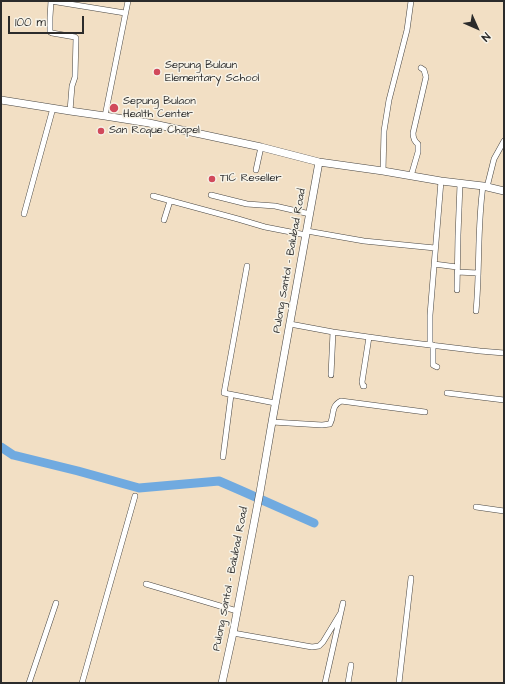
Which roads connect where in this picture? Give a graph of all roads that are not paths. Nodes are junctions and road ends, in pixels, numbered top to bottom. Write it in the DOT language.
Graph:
graph roads {
  1 [pos="51,1"];
  2 [pos="128,1"];
  3 [pos="411,1"];
  4 [pos="125,13"];
  5 [pos="421,68"];
  6 [pos="1,100"];
  7 [pos="53,108"];
  8 [pos="70,112"];
  9 [pos="105,116"];
  10 [pos="504,142"];
  11 [pos="261,147"];
  12 [pos="319,162"];
  13 [pos="256,170"];
  14 [pos="383,171"];
  15 [pos="412,176"];
  16 [pos="441,181"];
  17 [pos="460,184"];
  18 [pos="485,187"];
  19 [pos="504,191"];
  20 [pos="210,195"];
  21 [pos="153,196"];
  22 [pos="170,201"];
  23 [pos="24,214"];
  24 [pos="310,214"];
  25 [pos="164,220"];
  26 [pos="306,233"];
  27 [pos="435,248"];
  28 [pos="434,264"];
  29 [pos="247,266"];
  30 [pos="457,270"];
  31 [pos="478,273"];
  32 [pos="457,290"];
  33 [pos="476,311"];
  34 [pos="290,324"];
  35 [pos="333,332"];
  36 [pos="369,337"];
  37 [pos="432,345"];
  38 [pos="504,353"];
  39 [pos="437,367"];
  40 [pos="331,375"];
  41 [pos="364,386"];
  42 [pos="447,393"];
  43 [pos="231,395"];
  44 [pos="504,400"];
  45 [pos="275,403"];
  46 [pos="425,412"];
  47 [pos="272,422"];
  48 [pos="223,457"];
  49 [pos="135,496"];
  50 [pos="476,507"];
  51 [pos="504,511"];
  52 [pos="411,578"];
  53 [pos="146,584"];
  54 [pos="56,603"];
  55 [pos="343,603"];
  56 [pos="237,611"];
  57 [pos="340,614"];
  58 [pos="232,633"];
  59 [pos="351,665"];
  60 [pos="29,683"];
  61 [pos="82,683"];
  62 [pos="222,683"];
  63 [pos="325,683"];
  64 [pos="348,683"];
  65 [pos="399,683"];
  1 -- 4 [label="street"];
  1 -- 8 [label="street"];
  2 -- 4 [label="street"];
  3 -- 14 [label="street"];
  4 -- 9 [label="street"];
  5 -- 15 [label="street"];
  6 -- 7 [label="street"];
  7 -- 8 [label="street"];
  7 -- 23 [label="street"];
  8 -- 9 [label="street"];
  9 -- 11 [label="street"];
  10 -- 18 [label="street"];
  11 -- 12 [label="street"];
  11 -- 13 [label="street"];
  12 -- 14 [label="street"];
  12 -- 24 [label="street, Pulong Santol - Balubad Road"];
  14 -- 15 [label="street"];
  15 -- 16 [label="street"];
  16 -- 17 [label="street"];
  16 -- 27 [label="street"];
  17 -- 18 [label="street"];
  17 -- 30 [label="street"];
  18 -- 19 [label="street"];
  18 -- 31 [label="street"];
  20 -- 24 [label="street"];
  21 -- 22 [label="street"];
  22 -- 25 [label="street"];
  22 -- 26 [label="street"];
  24 -- 26 [label="street, Pulong Santol - Balubad Road"];
  26 -- 27 [label="street"];
  26 -- 34 [label="street, Pulong Santol - Balubad Road"];
  27 -- 28 [label="street"];
  28 -- 30 [label="street"];
  28 -- 37 [label="street"];
  29 -- 43 [label="street"];
  30 -- 31 [label="street"];
  30 -- 32 [label="street"];
  31 -- 33 [label="street"];
  34 -- 35 [label="street"];
  34 -- 45 [label="street, Pulong Santol - Balubad Road"];
  35 -- 36 [label="street"];
  35 -- 40 [label="street"];
  36 -- 37 [label="street"];
  36 -- 41 [label="street"];
  37 -- 38 [label="street"];
  37 -- 39 [label="street"];
  42 -- 44 [label="street"];
  43 -- 45 [label="street"];
  43 -- 48 [label="street"];
  45 -- 47 [label="street, Pulong Santol - Balubad Road"];
  46 -- 47 [label="street"];
  47 -- 56 [label="street, Pulong Santol - Balubad Road"];
  49 -- 61 [label="street"];
  50 -- 51 [label="street"];
  52 -- 65 [label="street"];
  53 -- 56 [label="street"];
  54 -- 60 [label="street"];
  55 -- 57 [label="street"];
  56 -- 58 [label="street, Pulong Santol - Balubad Road"];
  57 -- 58 [label="street"];
  57 -- 63 [label="street"];
  58 -- 62 [label="street, Pulong Santol - Balubad Road"];
  59 -- 64 [label="street"];
}
